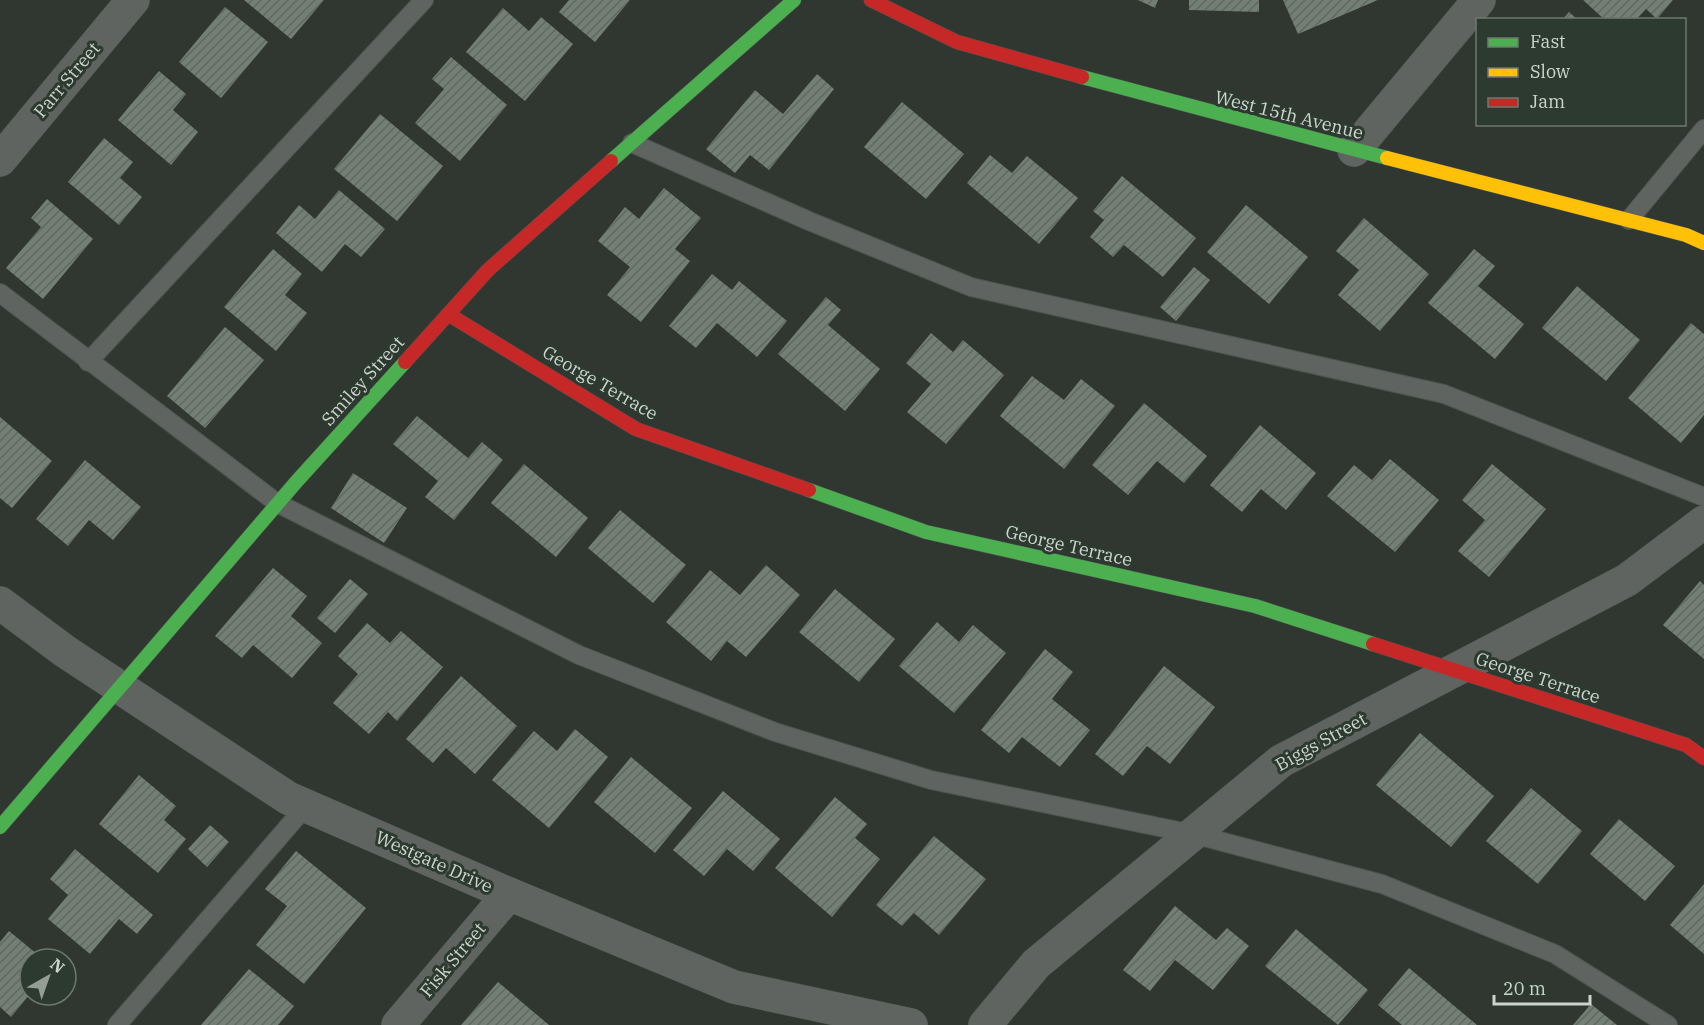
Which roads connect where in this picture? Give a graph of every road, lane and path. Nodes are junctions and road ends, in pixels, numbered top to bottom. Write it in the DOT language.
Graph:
graph roads {
  1 [pos="133,0"];
  2 [pos="424,0"];
  3 [pos="794,0"];
  4 [pos="872,0"];
  5 [pos="1479,0"];
  6 [pos="1704,129"];
  7 [pos="633,143"];
  8 [pos="1354,150"];
  9 [pos="0,160"];
  10 [pos="1629,220"];
  11 [pos="1704,243"];
  12 [pos="0,293"];
  13 [pos="448,314"];
  14 [pos="88,362"];
  15 [pos="1704,497"];
  16 [pos="277,503"];
  17 [pos="1704,522"];
  18 [pos="0,603"];
  19 [pos="1455,670"];
  20 [pos="119,688"];
  21 [pos="1704,758"];
  22 [pos="306,806"];
  23 [pos="0,827"];
  24 [pos="1193,834"];
  25 [pos="509,894"];
  26 [pos="117,1025"];
  27 [pos="398,1025"];
  28 [pos="912,1025"];
  29 [pos="985,1025"];
  30 [pos="1668,1025"];
  1 -- 9 [label="street, Parr Street"];
  2 -- 14 [label="lane"];
  3 -- 7 [label="street, Smiley Street"];
  4 -- 8 [label="street, West 15th Avenue"];
  5 -- 8 [label="street"];
  6 -- 10 [label="lane"];
  7 -- 13 [label="street, Smiley Street"];
  7 -- 15 [label="lane"];
  8 -- 10 [label="street, West 15th Avenue"];
  10 -- 11 [label="street, West 15th Avenue"];
  12 -- 14 [label="lane"];
  13 -- 16 [label="street, Smiley Street"];
  13 -- 19 [label="street, George Terrace"];
  14 -- 16 [label="lane"];
  16 -- 20 [label="street, Smiley Street"];
  16 -- 24 [label="lane"];
  17 -- 19 [label="street, Biggs Street"];
  18 -- 20 [label="street, Westgate Drive"];
  19 -- 21 [label="street, George Terrace"];
  19 -- 24 [label="street, Biggs Street"];
  20 -- 22 [label="street, Westgate Drive"];
  20 -- 23 [label="street, Smiley Street"];
  22 -- 25 [label="street, Westgate Drive"];
  22 -- 26 [label="lane"];
  24 -- 29 [label="street, Biggs Street"];
  24 -- 30 [label="lane"];
  25 -- 27 [label="street, Fisk Street"];
  25 -- 28 [label="street, Westgate Drive"];
}
